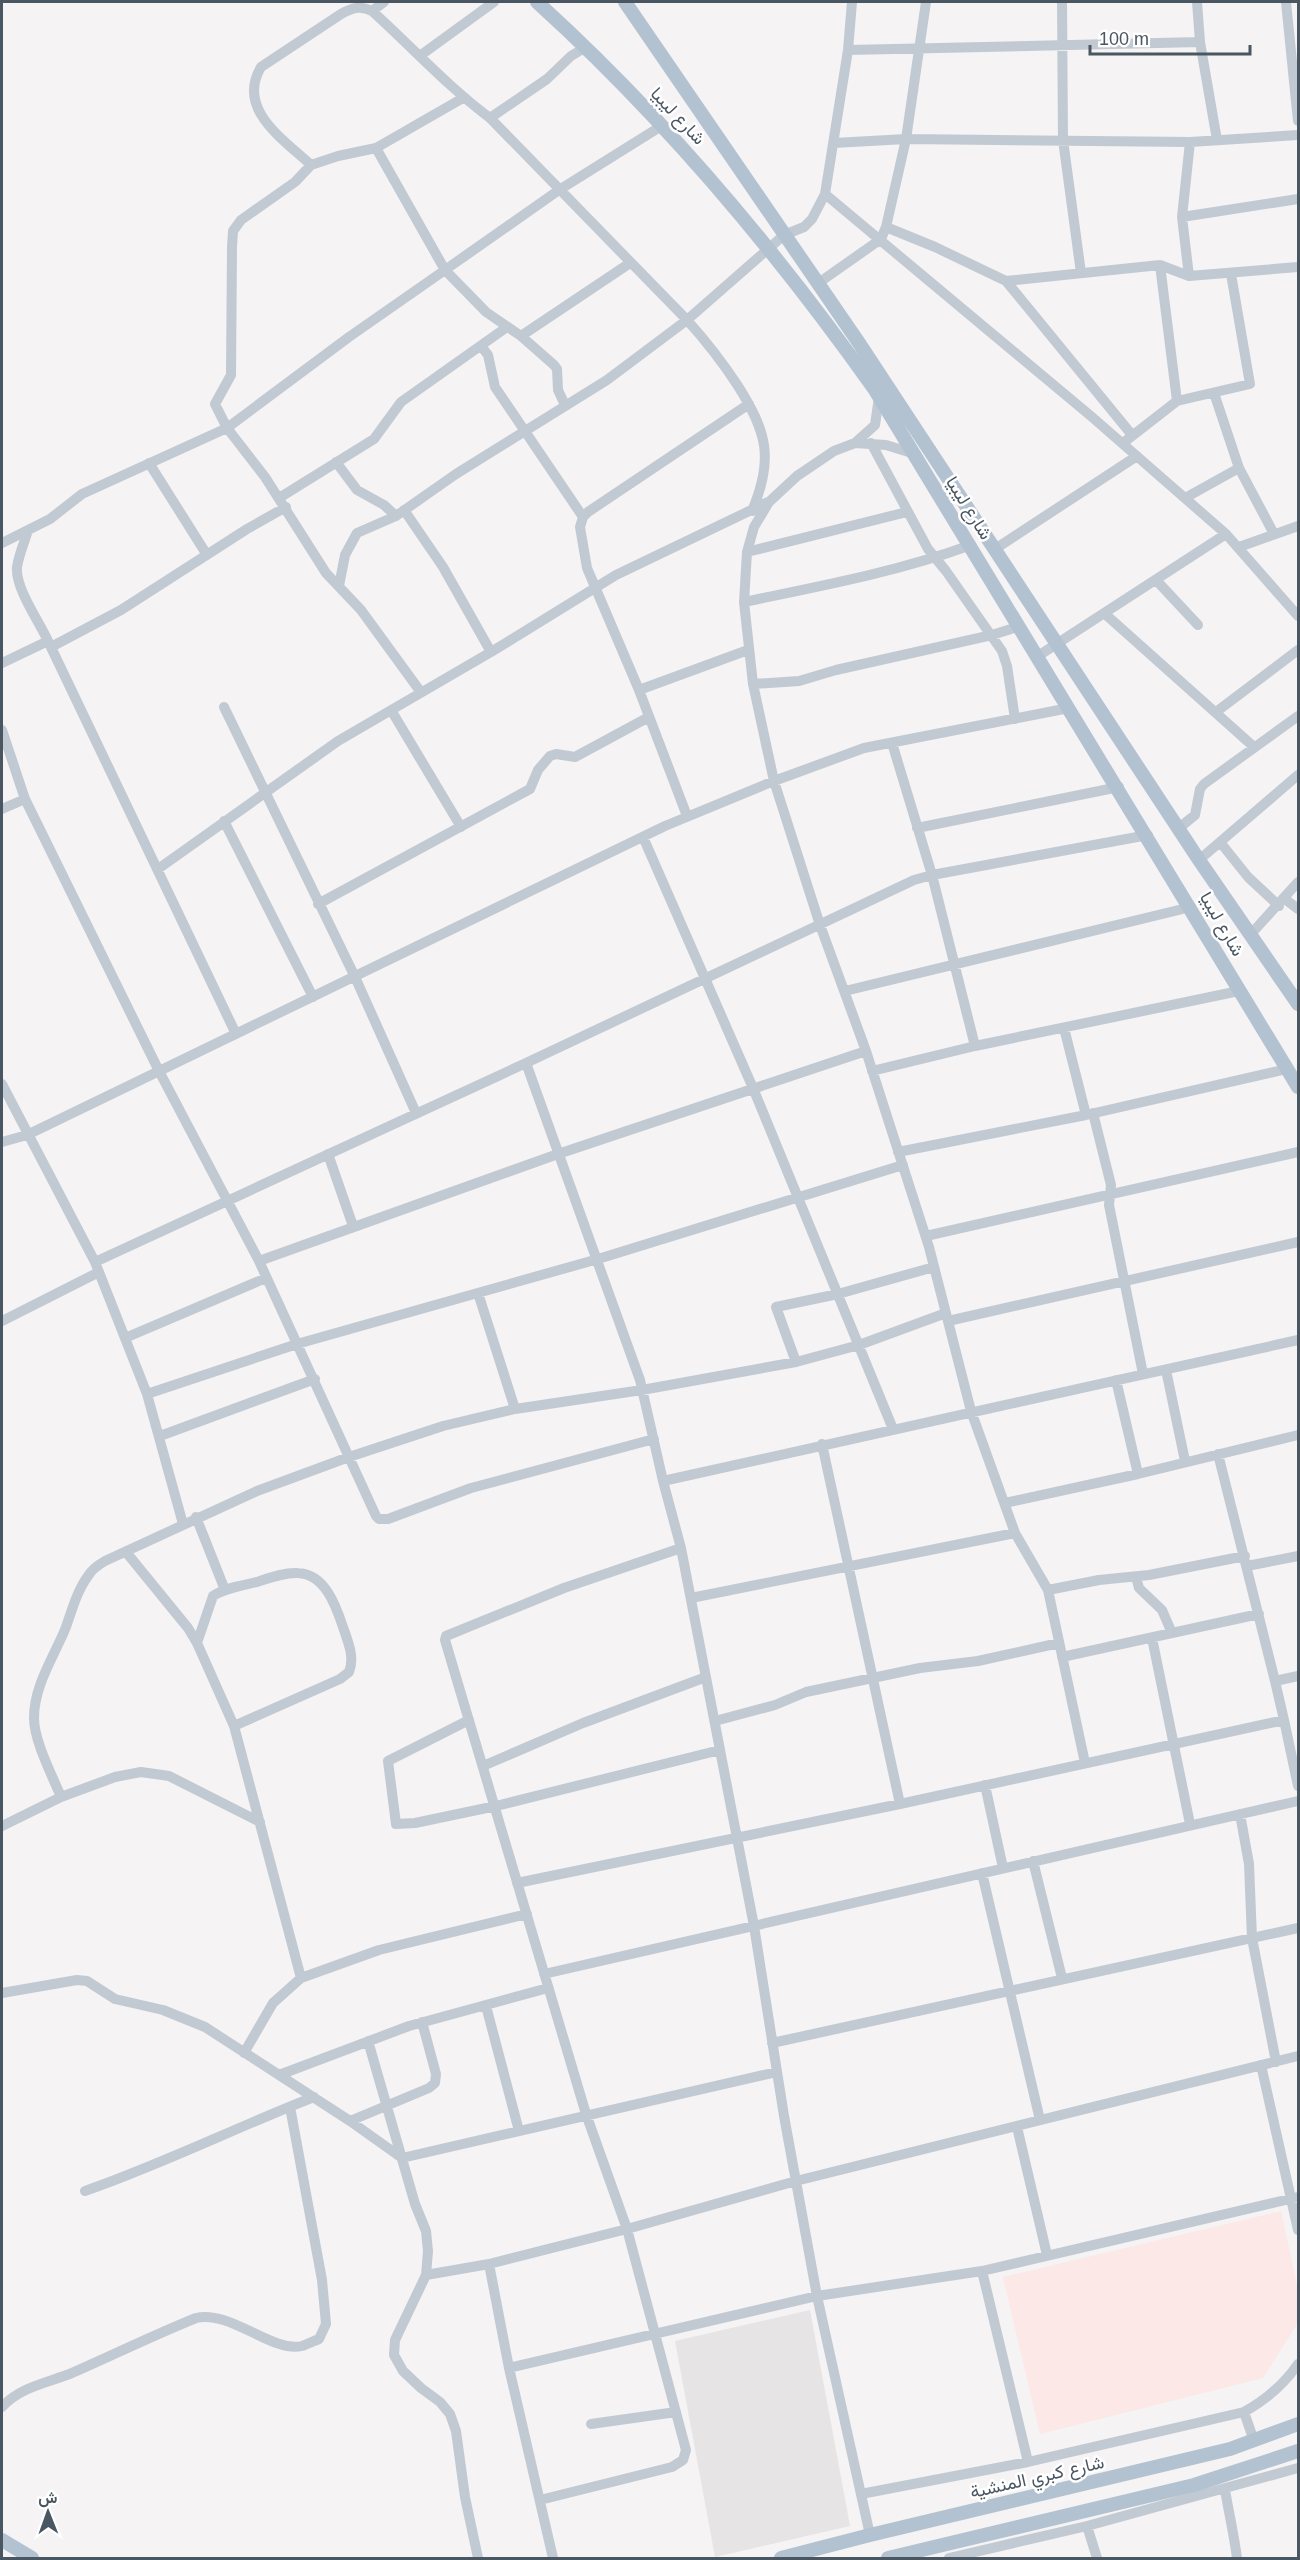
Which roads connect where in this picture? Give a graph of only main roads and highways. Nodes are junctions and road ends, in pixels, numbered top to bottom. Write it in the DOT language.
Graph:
graph roads {
  1 [pos="537,2"];
  2 [pos="628,2"];
  3 [pos="1299,1004"];
  4 [pos="1299,1087"];
  5 [pos="1299,2417"];
  6 [pos="1299,2424"];
  7 [pos="1269,2436"];
  8 [pos="1299,2451"];
  9 [pos="2,2540"];
  10 [pos="32,2559"];
  11 [pos="781,2559"];
  12 [pos="888,2559"];
  1 -- 4 [label="main road, شارع ليبيا"];
  2 -- 3 [label="main road, شارع ليبيا"];
  5 -- 7 [label="main road"];
  6 -- 7 [label="main road, شارع كبري المنشية"];
  7 -- 11 [label="main road, شارع كبري المنشية"];
  8 -- 12 [label="main road"];
  9 -- 10 [label="main road"];
}
